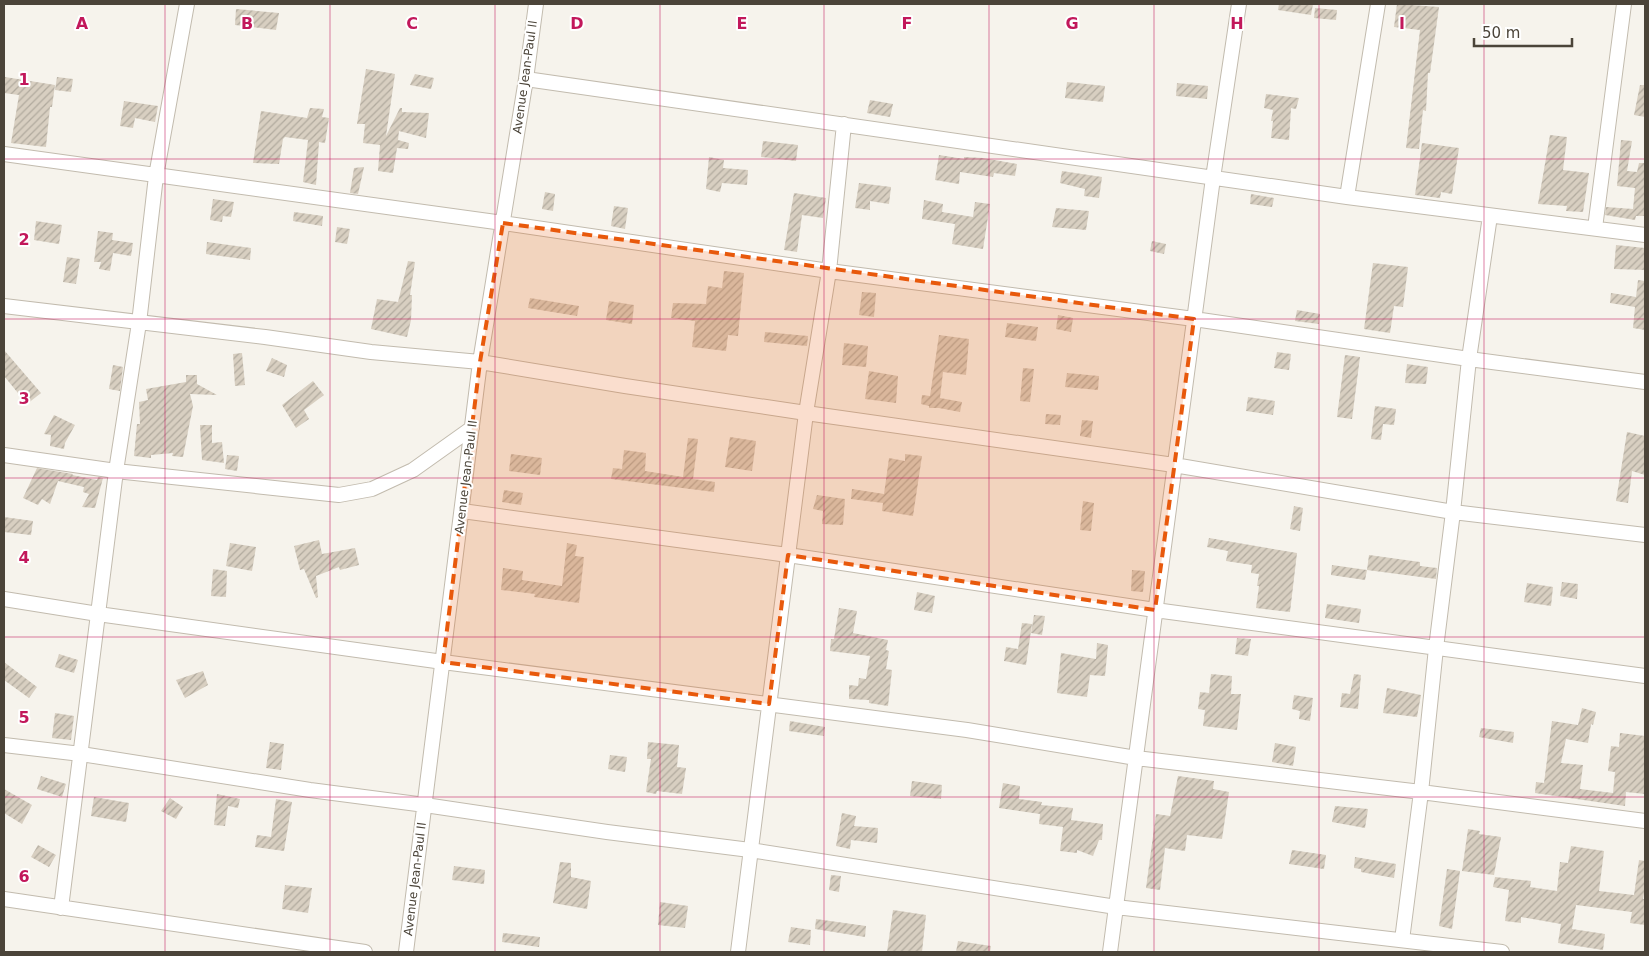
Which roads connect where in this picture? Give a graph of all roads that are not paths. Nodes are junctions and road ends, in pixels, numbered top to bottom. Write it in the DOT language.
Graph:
graph roads {
  1 [pos="187,4"];
  2 [pos="536,4"];
  3 [pos="1239,4"];
  4 [pos="1378,4"];
  5 [pos="1624,4"];
  6 [pos="526,79"];
  7 [pos="844,124"];
  8 [pos="4,154"];
  9 [pos="156,176"];
  10 [pos="1213,178"];
  11 [pos="1346,196"];
  12 [pos="1490,216"];
  13 [pos="503,223"];
  14 [pos="1595,228"];
  15 [pos="1645,235"];
  16 [pos="829,271"];
  17 [pos="4,306"];
  18 [pos="1194,319"];
  19 [pos="139,323"];
  20 [pos="1468,359"];
  21 [pos="480,362"];
  22 [pos="1645,382"];
  23 [pos="806,414"];
  24 [pos="472,428"];
  25 [pos="4,455"];
  26 [pos="1174,465"];
  27 [pos="116,471"];
  28 [pos="462,511"];
  29 [pos="1453,512"];
  30 [pos="1645,535"];
  31 [pos="788,555"];
  32 [pos="4,600"];
  33 [pos="1155,610"];
  34 [pos="98,614"];
  35 [pos="1436,648"];
  36 [pos="443,662"];
  37 [pos="1645,676"];
  38 [pos="769,704"];
  39 [pos="4,745"];
  40 [pos="81,754"];
  41 [pos="1136,758"];
  42 [pos="1421,792"];
  43 [pos="425,805"];
  44 [pos="1645,821"];
  45 [pos="750,850"];
  46 [pos="4,899"];
  47 [pos="1116,907"];
  48 [pos="61,908"];
  49 [pos="1402,940"];
  50 [pos="1432,948"];
  51 [pos="365,952"];
  52 [pos="406,952"];
  53 [pos="738,952"];
  54 [pos="1110,952"];
  55 [pos="1502,952"];
  1 -- 9 [label="street"];
  2 -- 6 [label="street, Avenue Jean-Paul II"];
  3 -- 10 [label="street"];
  4 -- 11 [label="street"];
  5 -- 14 [label="street"];
  6 -- 7 [label="street"];
  6 -- 13 [label="street, Avenue Jean-Paul II"];
  7 -- 10 [label="street"];
  7 -- 16 [label="street"];
  8 -- 9 [label="street"];
  9 -- 13 [label="street"];
  9 -- 19 [label="street"];
  10 -- 11 [label="street"];
  10 -- 18 [label="street"];
  11 -- 12 [label="street"];
  12 -- 14 [label="street"];
  12 -- 20 [label="street"];
  13 -- 16 [label="street"];
  13 -- 21 [label="street, Avenue Jean-Paul II"];
  14 -- 15 [label="street"];
  16 -- 18 [label="street"];
  16 -- 23 [label="street"];
  17 -- 19 [label="street"];
  18 -- 20 [label="street"];
  18 -- 26 [label="street"];
  19 -- 21 [label="street"];
  19 -- 27 [label="street"];
  20 -- 22 [label="street"];
  20 -- 29 [label="street"];
  21 -- 23 [label="street"];
  21 -- 24 [label="street, Avenue Jean-Paul II"];
  23 -- 26 [label="street"];
  23 -- 31 [label="street"];
  24 -- 27 [label="street"];
  24 -- 28 [label="street, Avenue Jean-Paul II"];
  25 -- 27 [label="street"];
  26 -- 29 [label="street"];
  26 -- 33 [label="street"];
  27 -- 34 [label="street"];
  28 -- 31 [label="street"];
  28 -- 36 [label="street, Avenue Jean-Paul II"];
  29 -- 30 [label="street"];
  29 -- 35 [label="street"];
  31 -- 33 [label="street"];
  31 -- 38 [label="street"];
  32 -- 34 [label="street"];
  33 -- 35 [label="street"];
  33 -- 41 [label="street"];
  34 -- 36 [label="street"];
  34 -- 40 [label="street"];
  35 -- 37 [label="street"];
  35 -- 42 [label="street"];
  36 -- 38 [label="street"];
  36 -- 43 [label="street, Avenue Jean-Paul II"];
  38 -- 41 [label="street"];
  38 -- 45 [label="street"];
  39 -- 40 [label="street"];
  40 -- 43 [label="street"];
  40 -- 48 [label="street"];
  41 -- 42 [label="street"];
  41 -- 47 [label="street"];
  42 -- 44 [label="street"];
  42 -- 49 [label="street"];
  43 -- 45 [label="street"];
  43 -- 52 [label="street, Avenue Jean-Paul II"];
  45 -- 47 [label="street"];
  45 -- 53 [label="street"];
  46 -- 48 [label="street"];
  47 -- 49 [label="street"];
  47 -- 54 [label="street"];
  48 -- 51 [label="street"];
  49 -- 50 [label="street"];
  50 -- 55 [label="street"];
}
